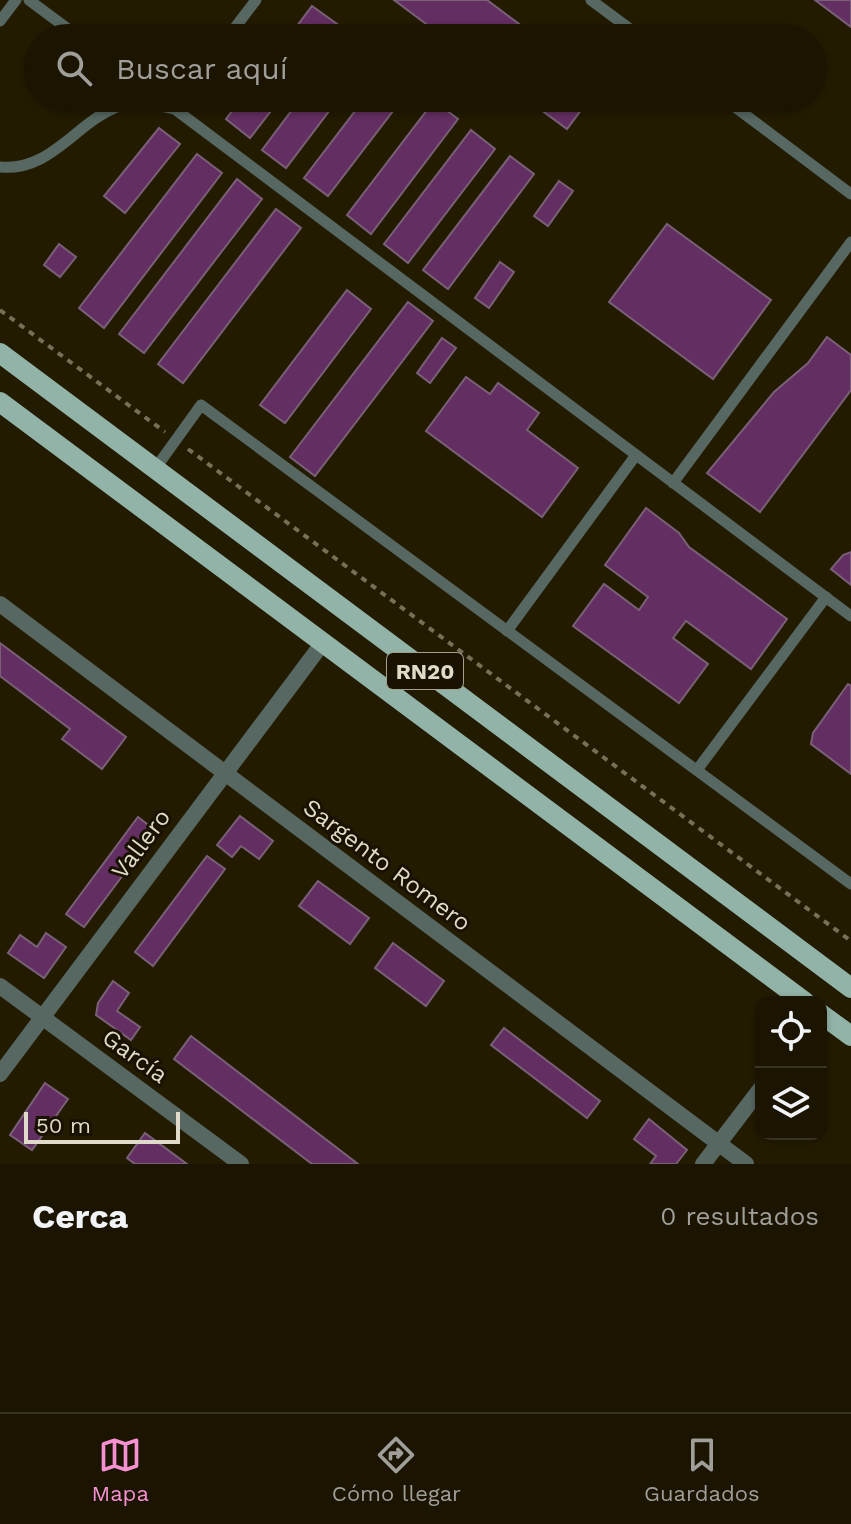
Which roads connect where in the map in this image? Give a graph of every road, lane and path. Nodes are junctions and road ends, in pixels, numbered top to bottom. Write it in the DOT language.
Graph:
graph roads {
  1 [pos="16,0"];
  2 [pos="29,0"];
  3 [pos="256,0"];
  4 [pos="591,0"];
  5 [pos="0,21"];
  6 [pos="61,24"];
  7 [pos="238,24"];
  8 [pos="623,24"];
  9 [pos="109,112"];
  10 [pos="178,112"];
  11 [pos="742,112"];
  12 [pos="0,167"];
  13 [pos="851,194"];
  14 [pos="851,242"];
  15 [pos="0,310"];
  16 [pos="0,353"];
  17 [pos="0,402"];
  18 [pos="176,440"];
  19 [pos="636,455"];
  20 [pos="155,469"];
  21 [pos="673,483"];
  22 [pos="826,597"];
  23 [pos="0,604"];
  24 [pos="851,616"];
  25 [pos="507,631"];
  26 [pos="322,644"];
  27 [pos="697,770"];
  28 [pos="224,773"];
  29 [pos="851,884"];
  30 [pos="851,941"];
  31 [pos="0,986"];
  32 [pos="851,988"];
  33 [pos="797,996"];
  34 [pos="43,1017"];
  35 [pos="827,1018"];
  36 [pos="851,1036"];
  37 [pos="0,1074"];
  38 [pos="755,1096"];
  39 [pos="718,1143"];
  40 [pos="241,1164"];
  41 [pos="703,1164"];
  42 [pos="746,1164"];
  1 -- 5 [label="lane"];
  2 -- 6 [label="lane"];
  3 -- 7 [label="lane"];
  4 -- 8 [label="lane"];
  9 -- 12 [label="lane"];
  10 -- 19 [label="lane"];
  11 -- 13 [label="lane"];
  14 -- 21 [label="lane"];
  15 -- 18 [label="path"];
  16 -- 20 [label="main road, RN20"];
  17 -- 26 [label="main road, RN20"];
  18 -- 20 [label="lane"];
  18 -- 25 [label="lane"];
  18 -- 30 [label="path"];
  19 -- 21 [label="lane"];
  19 -- 25 [label="lane"];
  20 -- 32 [label="main road, RN20"];
  21 -- 22 [label="lane"];
  22 -- 24 [label="lane"];
  22 -- 27 [label="lane"];
  23 -- 28 [label="street, Sargento Romero"];
  25 -- 27 [label="lane"];
  26 -- 28 [label="street, Vallero"];
  26 -- 33 [label="main road, RN20"];
  27 -- 29 [label="lane"];
  28 -- 34 [label="street, Vallero"];
  28 -- 39 [label="street, Sargento Romero"];
  31 -- 34 [label="street, García"];
  34 -- 37 [label="street, Vallero"];
  34 -- 40 [label="street, García"];
  35 -- 36 [label="main road"];
  38 -- 39 [label="street"];
  39 -- 41 [label="street"];
  39 -- 42 [label="street, Sargento Romero"];
}
